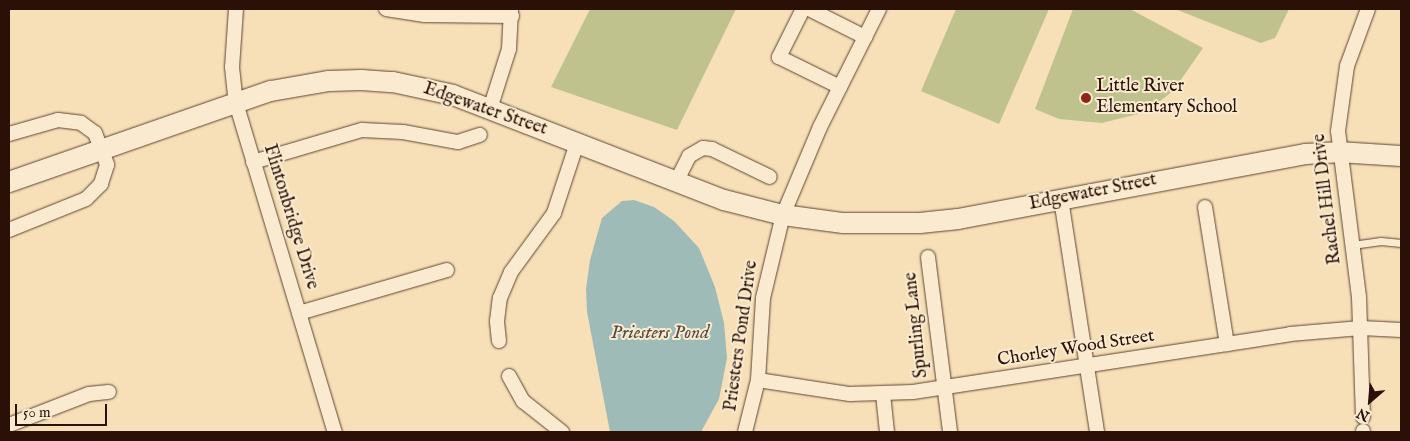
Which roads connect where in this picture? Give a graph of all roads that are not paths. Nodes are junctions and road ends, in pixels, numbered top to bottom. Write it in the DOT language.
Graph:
graph roads {
  1 [pos="236,9"];
  2 [pos="386,9"];
  3 [pos="803,9"];
  4 [pos="809,9"];
  5 [pos="880,9"];
  6 [pos="1368,9"];
  7 [pos="511,12"];
  8 [pos="866,37"];
  9 [pos="840,87"];
  10 [pos="236,103"];
  11 [pos="490,109"];
  12 [pos="9,134"];
  13 [pos="480,135"];
  14 [pos="577,143"];
  15 [pos="102,149"];
  16 [pos="1338,152"];
  17 [pos="1401,156"];
  18 [pos="253,162"];
  19 [pos="770,177"];
  20 [pos="9,182"];
  21 [pos="676,182"];
  22 [pos="1061,199"];
  23 [pos="1205,207"];
  24 [pos="783,215"];
  25 [pos="9,230"];
  26 [pos="1401,242"];
  27 [pos="1352,245"];
  28 [pos="928,257"];
  29 [pos="447,270"];
  30 [pos="299,313"];
  31 [pos="1361,328"];
  32 [pos="1401,330"];
  33 [pos="499,341"];
  34 [pos="1226,344"];
  35 [pos="1087,366"];
  36 [pos="509,376"];
  37 [pos="758,380"];
  38 [pos="943,388"];
  39 [pos="109,392"];
  40 [pos="883,394"];
  41 [pos="9,425"];
  42 [pos="1363,427"];
  43 [pos="335,432"];
  44 [pos="562,432"];
  45 [pos="745,432"];
  46 [pos="887,432"];
  47 [pos="950,432"];
  48 [pos="1097,432"];
  1 -- 10 [label="street, Flintonbridge Drive"];
  2 -- 7 [label="street"];
  3 -- 9 [label="street"];
  4 -- 8 [label="street"];
  5 -- 8 [label="street"];
  6 -- 16 [label="street, Rachel Hill Drive"];
  7 -- 11 [label="street"];
  8 -- 9 [label="street"];
  9 -- 24 [label="street"];
  10 -- 11 [label="street, Edgewater Street"];
  10 -- 15 [label="street, Edgewater Street"];
  10 -- 18 [label="street, Flintonbridge Drive"];
  11 -- 14 [label="street, Edgewater Street"];
  12 -- 15 [label="street"];
  13 -- 18 [label="street"];
  14 -- 21 [label="street, Edgewater Street"];
  14 -- 33 [label="street"];
  15 -- 20 [label="street, Edgewater Street"];
  15 -- 25 [label="street"];
  16 -- 17 [label="street, Edgewater Street"];
  16 -- 22 [label="street, Edgewater Street"];
  16 -- 27 [label="street, Rachel Hill Drive"];
  18 -- 30 [label="street, Flintonbridge Drive"];
  19 -- 21 [label="street"];
  21 -- 24 [label="street, Edgewater Street"];
  22 -- 24 [label="street, Edgewater Street"];
  22 -- 35 [label="street"];
  23 -- 34 [label="street"];
  24 -- 37 [label="street, Priesters Pond Drive"];
  26 -- 27 [label="lane"];
  27 -- 31 [label="street, Rachel Hill Drive"];
  28 -- 38 [label="street, Spurling Lane"];
  29 -- 30 [label="street"];
  30 -- 43 [label="street, Flintonbridge Drive"];
  31 -- 32 [label="street, Chorley Wood Street"];
  31 -- 34 [label="street, Chorley Wood Street"];
  31 -- 42 [label="street, Rachel Hill Drive"];
  34 -- 35 [label="street, Chorley Wood Street"];
  35 -- 38 [label="street, Chorley Wood Street"];
  35 -- 48 [label="street"];
  36 -- 44 [label="street"];
  37 -- 40 [label="street, Chorley Wood Street"];
  37 -- 45 [label="street, Priesters Pond Drive"];
  38 -- 40 [label="street, Chorley Wood Street"];
  38 -- 47 [label="street, Spurling Lane"];
  39 -- 41 [label="street"];
  40 -- 46 [label="street"];
}
